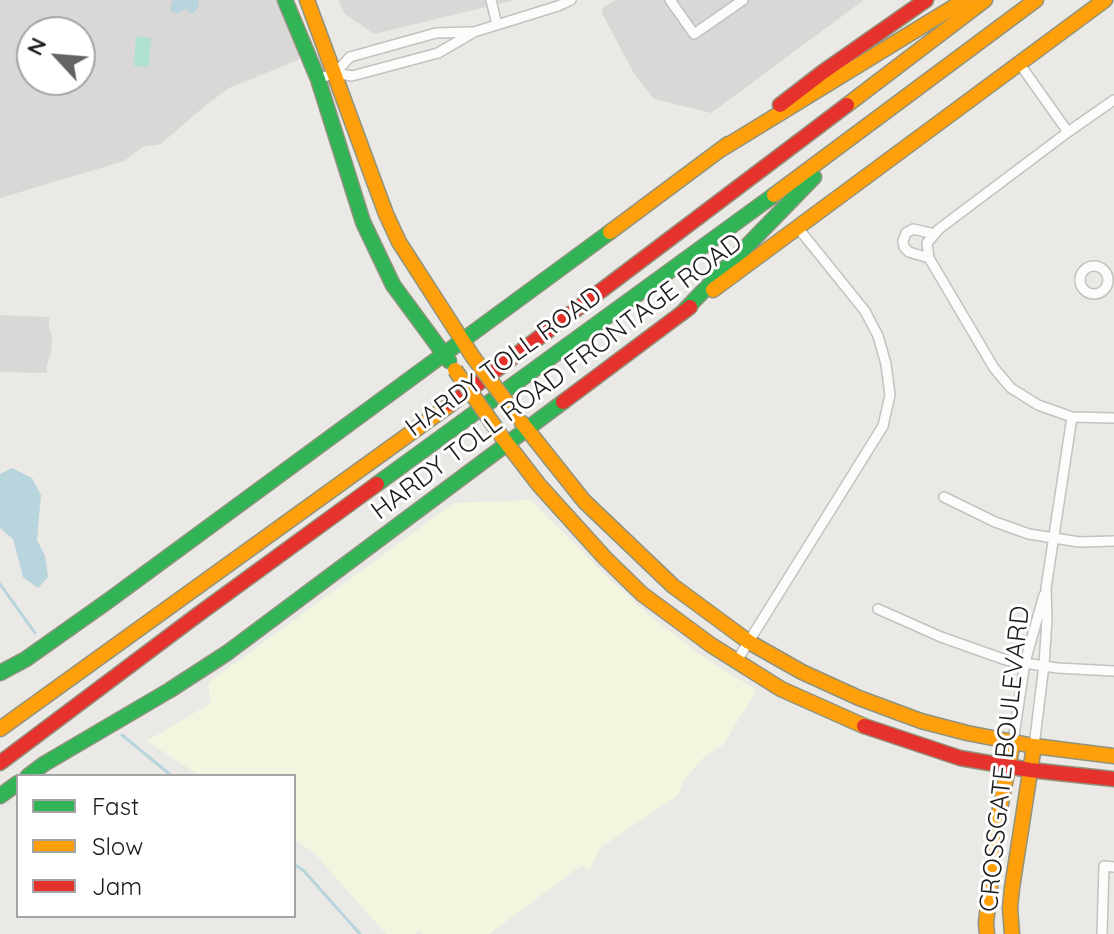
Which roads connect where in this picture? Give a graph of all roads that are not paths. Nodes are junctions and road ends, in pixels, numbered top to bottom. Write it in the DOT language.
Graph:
graph roads {
  1 [pos="285,0"];
  2 [pos="307,0"];
  3 [pos="491,0"];
  4 [pos="571,0"];
  5 [pos="670,0"];
  6 [pos="743,0"];
  7 [pos="926,0"];
  8 [pos="965,0"];
  9 [pos="985,0"];
  10 [pos="1036,0"];
  11 [pos="1105,0"];
  12 [pos="497,25"];
  13 [pos="474,32"];
  14 [pos="1019,63"];
  15 [pos="335,73"];
  16 [pos="318,79"];
  17 [pos="1114,100"];
  18 [pos="1068,132"];
  19 [pos="851,139"];
  20 [pos="720,150"];
  21 [pos="386,214"];
  22 [pos="363,222"];
  23 [pos="798,228"];
  24 [pos="934,234"];
  25 [pos="929,258"];
  26 [pos="682,313"];
  27 [pos="463,341"];
  28 [pos="444,355"];
  29 [pos="1072,417"];
  30 [pos="1114,418"];
  31 [pos="527,429"];
  32 [pos="503,439"];
  33 [pos="944,497"];
  34 [pos="1054,539"];
  35 [pos="625,541"];
  36 [pos="1114,541"];
  37 [pos="605,558"];
  38 [pos="1046,588"];
  39 [pos="878,609"];
  40 [pos="749,642"];
  41 [pos="736,662"];
  42 [pos="1025,662"];
  43 [pos="1044,665"];
  44 [pos="1114,671"];
  45 [pos="0,673"];
  46 [pos="896,712"];
  47 [pos="0,729"];
  48 [pos="888,735"];
  49 [pos="1013,742"];
  50 [pos="1034,746"];
  51 [pos="1114,756"];
  52 [pos="0,763"];
  53 [pos="1008,766"];
  54 [pos="1030,770"];
  55 [pos="31,774"];
  56 [pos="1114,779"];
  57 [pos="1109,866"];
  58 [pos="1010,908"];
  59 [pos="988,909"];
  60 [pos="987,934"];
  61 [pos="1012,934"];
  62 [pos="1102,934"];
  1 -- 16 [label="main road"];
  2 -- 15 [label="main road"];
  3 -- 12 [label="street"];
  4 -- 12 [label="street"];
  5 -- 6 [label="street"];
  7 -- 20 [label="main road"];
  8 -- 20 [label="main road"];
  9 -- 47 [label="main road, HARDY TOLL ROAD"];
  10 -- 19 [label="main road, HARDY TOLL ROAD"];
  11 -- 14 [label="main road, HARDY TOLL ROAD FRONTAGE ROAD"];
  12 -- 13 [label="street"];
  13 -- 15 [label="street"];
  13 -- 15 [label="street"];
  14 -- 18 [label="street"];
  14 -- 23 [label="main road, HARDY TOLL ROAD FRONTAGE ROAD"];
  15 -- 16 [label="street"];
  15 -- 21 [label="main road"];
  16 -- 22 [label="main road"];
  17 -- 18 [label="street"];
  18 -- 24 [label="street"];
  19 -- 26 [label="main road"];
  19 -- 52 [label="main road, HARDY TOLL ROAD"];
  20 -- 27 [label="main road"];
  21 -- 22 [label="main road"];
  21 -- 27 [label="main road"];
  22 -- 28 [label="main road"];
  23 -- 26 [label="main road, HARDY TOLL ROAD FRONTAGE ROAD"];
  23 -- 40 [label="street"];
  24 -- 25 [label="street"];
  24 -- 25 [label="street"];
  25 -- 29 [label="street"];
  26 -- 31 [label="main road, HARDY TOLL ROAD FRONTAGE ROAD"];
  27 -- 28 [label="main road"];
  27 -- 31 [label="main road, bridge"];
  28 -- 32 [label="main road, bridge"];
  28 -- 45 [label="main road"];
  29 -- 30 [label="street"];
  29 -- 34 [label="street, CROSSGATE BOULEVARD"];
  31 -- 32 [label="main road, HARDY TOLL ROAD FRONTAGE ROAD"];
  31 -- 35 [label="main road"];
  32 -- 37 [label="main road"];
  32 -- 55 [label="main road, HARDY TOLL ROAD FRONTAGE ROAD"];
  33 -- 34 [label="street"];
  34 -- 36 [label="street"];
  34 -- 38 [label="street, CROSSGATE BOULEVARD"];
  35 -- 37 [label="main road"];
  35 -- 40 [label="main road"];
  37 -- 41 [label="main road"];
  38 -- 42 [label="street, CROSSGATE BOULEVARD"];
  38 -- 43 [label="street, CROSSGATE BOULEVARD"];
  39 -- 42 [label="street"];
  40 -- 41 [label="street"];
  40 -- 46 [label="main road"];
  41 -- 48 [label="main road"];
  42 -- 43 [label="street"];
  42 -- 49 [label="street, CROSSGATE BOULEVARD"];
  43 -- 44 [label="street"];
  43 -- 50 [label="street, CROSSGATE BOULEVARD"];
  46 -- 48 [label="main road"];
  46 -- 49 [label="main road"];
  48 -- 53 [label="main road"];
  49 -- 50 [label="main road"];
  49 -- 53 [label="main road, CROSSGATE BOULEVARD"];
  50 -- 51 [label="main road"];
  50 -- 54 [label="main road, CROSSGATE BOULEVARD"];
  53 -- 54 [label="main road"];
  53 -- 59 [label="main road, CROSSGATE BOULEVARD"];
  54 -- 56 [label="main road"];
  54 -- 58 [label="main road, CROSSGATE BOULEVARD"];
  57 -- 62 [label="street"];
  58 -- 59 [label="main road"];
  58 -- 61 [label="main road, CROSSGATE BOULEVARD"];
  59 -- 60 [label="main road, CROSSGATE BOULEVARD"];
}
